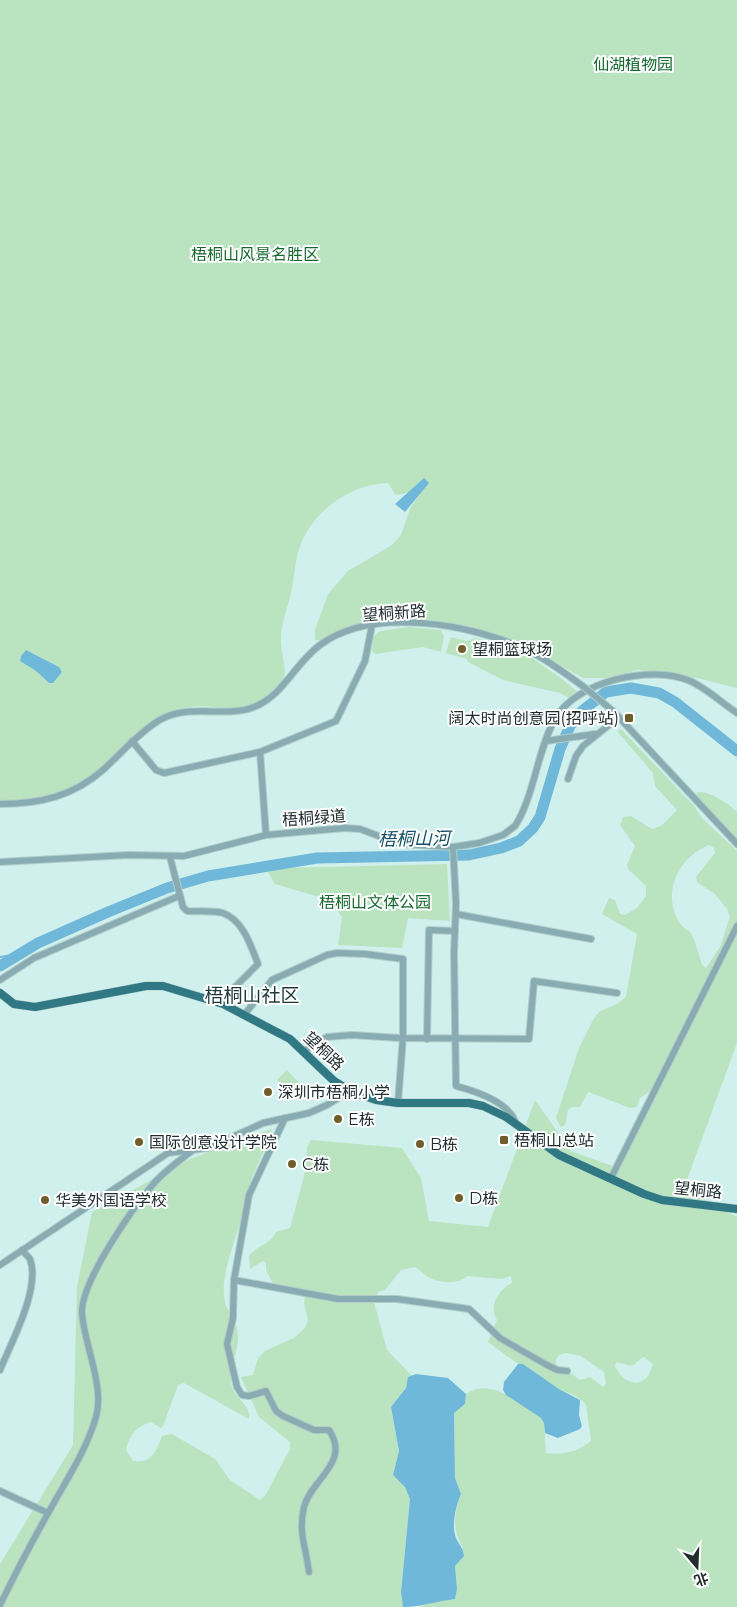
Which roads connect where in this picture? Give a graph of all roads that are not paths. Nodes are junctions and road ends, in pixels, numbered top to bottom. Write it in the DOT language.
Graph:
graph roads {
  1 [pos="372,625"];
  2 [pos="737,714"];
  3 [pos="619,717"];
  4 [pos="596,734"];
  5 [pos="132,741"];
  6 [pos="550,741"];
  7 [pos="260,752"];
  8 [pos="568,779"];
  9 [pos="0,804"];
  10 [pos="266,835"];
  11 [pos="737,844"];
  12 [pos="453,848"];
  13 [pos="170,857"];
  14 [pos="0,862"];
  15 [pos="178,894"];
  16 [pos="456,914"];
  17 [pos="737,926"];
  18 [pos="455,931"];
  19 [pos="591,939"];
  20 [pos="0,980"];
  21 [pos="0,992"];
  22 [pos="617,993"];
  23 [pos="223,1004"];
  24 [pos="244,1015"];
  25 [pos="403,1038"];
  26 [pos="427,1039"];
  27 [pos="455,1039"];
  28 [pos="304,1051"];
  29 [pos="350,1091"];
  30 [pos="398,1104"];
  31 [pos="285,1118"];
  32 [pos="516,1124"];
  33 [pos="193,1150"];
  34 [pos="611,1178"];
  35 [pos="737,1209"];
  36 [pos="22,1250"];
  37 [pos="0,1265"];
  38 [pos="234,1280"];
  39 [pos="0,1370"];
  40 [pos="568,1371"];
  41 [pos="0,1491"];
  42 [pos="48,1512"];
  43 [pos="309,1572"];
  44 [pos="0,1605"];
  1 -- 3 [label="street, 望桐新路, bridge"];
  1 -- 5 [label="street, 望桐新路"];
  1 -- 7 [label="street"];
  2 -- 6 [label="street, 梧桐绿道"];
  3 -- 4 [label="street"];
  3 -- 11 [label="street, 望桐新路"];
  4 -- 6 [label="street"];
  4 -- 8 [label="street"];
  5 -- 7 [label="street"];
  5 -- 9 [label="street, 望桐新路"];
  6 -- 12 [label="street, 梧桐绿道"];
  7 -- 10 [label="street"];
  10 -- 12 [label="street, 梧桐绿道"];
  10 -- 13 [label="street, 梧桐绿道"];
  12 -- 16 [label="street"];
  13 -- 14 [label="street, 梧桐绿道"];
  13 -- 15 [label="street"];
  15 -- 20 [label="street"];
  15 -- 23 [label="street"];
  16 -- 18 [label="street"];
  16 -- 19 [label="street"];
  17 -- 34 [label="street"];
  18 -- 26 [label="street"];
  18 -- 27 [label="street"];
  21 -- 23 [label="main road, 望桐路"];
  22 -- 27 [label="street"];
  23 -- 24 [label="main road, 望桐路"];
  24 -- 25 [label="street"];
  24 -- 28 [label="main road, 望桐路"];
  25 -- 26 [label="street"];
  25 -- 28 [label="street"];
  25 -- 30 [label="street"];
  26 -- 27 [label="street"];
  27 -- 32 [label="street"];
  28 -- 29 [label="main road, 望桐路"];
  29 -- 30 [label="main road, 望桐路"];
  29 -- 31 [label="street"];
  30 -- 32 [label="main road, 望桐路"];
  31 -- 33 [label="street"];
  31 -- 38 [label="street"];
  32 -- 34 [label="main road, 望桐路"];
  33 -- 36 [label="street"];
  33 -- 42 [label="street"];
  34 -- 35 [label="main road, 望桐路"];
  36 -- 37 [label="street"];
  36 -- 39 [label="street"];
  38 -- 40 [label="street"];
  38 -- 43 [label="street"];
  41 -- 42 [label="street"];
  42 -- 44 [label="street"];
}
